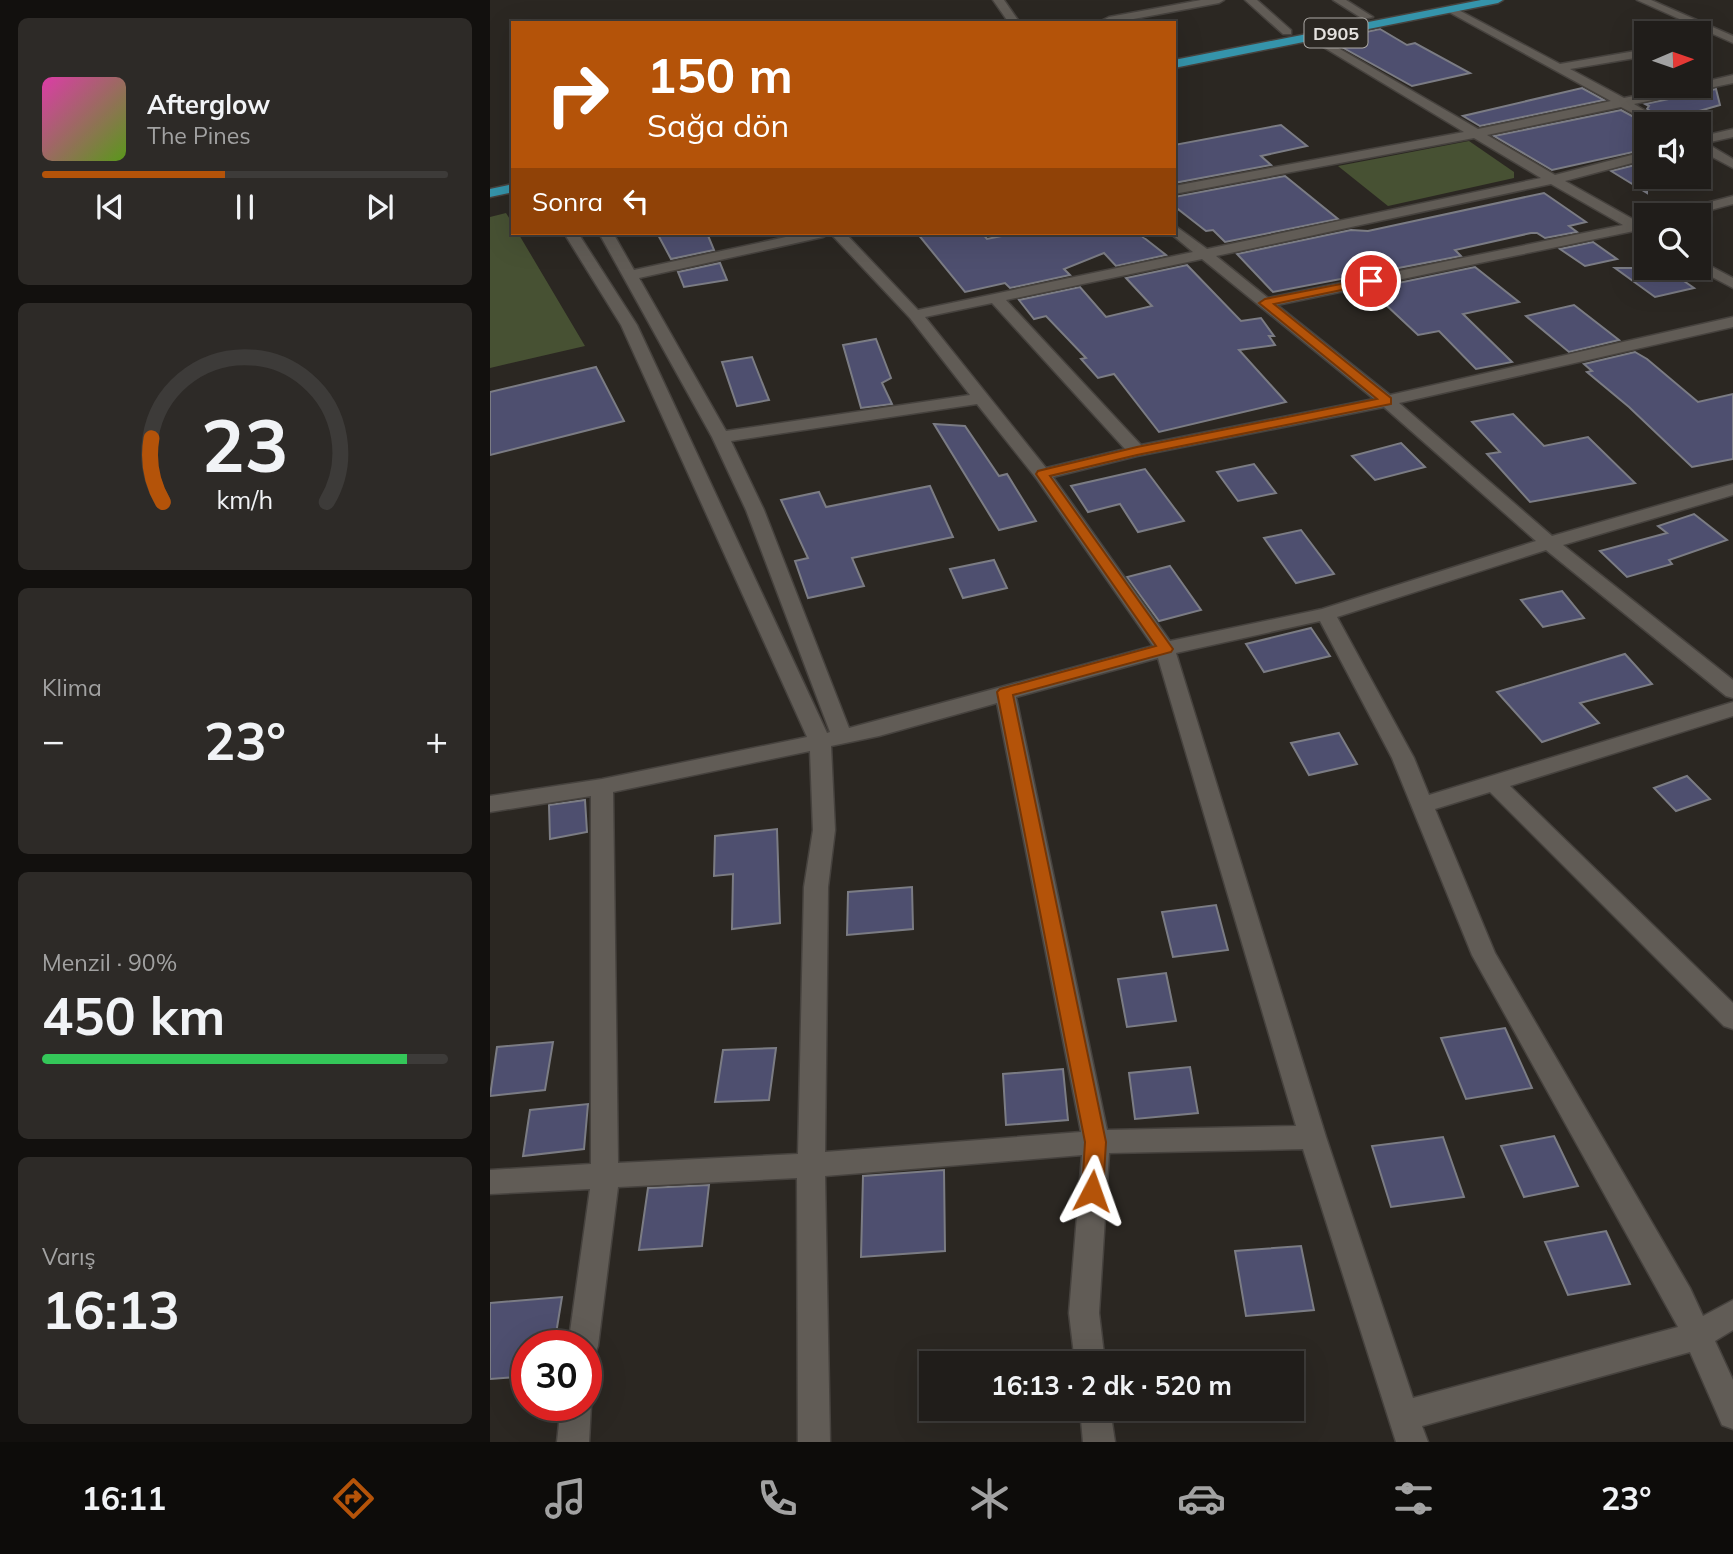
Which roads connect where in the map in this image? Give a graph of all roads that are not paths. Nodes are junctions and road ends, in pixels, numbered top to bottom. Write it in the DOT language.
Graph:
graph roads {
  1 [pos="998,0"];
  2 [pos="1219,0"];
  3 [pos="1250,0"];
  4 [pos="1338,0"];
  5 [pos="1499,0"];
  6 [pos="1642,0"];
  7 [pos="1447,3"];
  8 [pos="1367,17"];
  9 [pos="1109,20"];
  10 [pos="1014,21"];
  11 [pos="1287,32"];
  12 [pos="1314,37"];
  13 [pos="1731,37"];
  14 [pos="1712,40"];
  15 [pos="1634,54"];
  16 [pos="1176,55"];
  17 [pos="1176,64"];
  18 [pos="1556,68"];
  19 [pos="1733,79"];
  20 [pos="1622,102"];
  21 [pos="1640,112"];
  22 [pos="1733,133"];
  23 [pos="1474,134"];
  24 [pos="1711,139"];
  25 [pos="1711,150"];
  26 [pos="1634,158"];
  27 [pos="1733,164"];
  28 [pos="1553,180"];
  29 [pos="511,188"];
  30 [pos="1176,190"];
  31 [pos="490,193"];
  32 [pos="511,199"];
  33 [pos="1733,200"];
  34 [pos="490,203"];
  35 [pos="1711,206"];
  36 [pos="1634,223"];
  37 [pos="1634,230"];
  38 [pos="1176,231"];
  39 [pos="572,235"];
  40 [pos="607,235"];
  41 [pos="814,235"];
  42 [pos="839,235"];
  43 [pos="1203,253"];
  44 [pos="1711,271"];
  45 [pos="629,275"];
  46 [pos="1733,284"];
  47 [pos="996,298"];
  48 [pos="1265,303"];
  49 [pos="915,315"];
  50 [pos="1733,322"];
  51 [pos="982,398"];
  52 [pos="1387,401"];
  53 [pos="721,437"];
  54 [pos="1137,451"];
  55 [pos="1042,474"];
  56 [pos="1733,489"];
  57 [pos="1549,544"];
  58 [pos="1326,614"];
  59 [pos="1165,649"];
  60 [pos="1733,691"];
  61 [pos="1005,692"];
  62 [pos="1733,709"];
  63 [pos="831,740"];
  64 [pos="1494,783"];
  65 [pos="602,787"];
  66 [pos="490,804"];
  67 [pos="1422,805"];
  68 [pos="1733,1019"];
  69 [pos="1313,1137"];
  70 [pos="1096,1142"];
  71 [pos="811,1165"];
  72 [pos="605,1178"];
  73 [pos="490,1182"];
  74 [pos="1733,1314"];
  75 [pos="585,1330"];
  76 [pos="1697,1336"];
  77 [pos="1089,1351"];
  78 [pos="1733,1414"];
  79 [pos="575,1421"];
  80 [pos="1097,1421"];
  81 [pos="1408,1429"];
  82 [pos="573,1442"];
  83 [pos="814,1442"];
  84 [pos="1099,1442"];
  1 -- 10 [label="street"];
  2 -- 9 [label="street"];
  3 -- 11 [label="street"];
  4 -- 8 [label="street"];
  5 -- 7 [label="main road, D905"];
  6 -- 13 [label="street"];
  7 -- 8 [label="main road, D905"];
  7 -- 12 [label="main road, D905"];
  7 -- 18 [label="street"];
  8 -- 11 [label="main road, D905"];
  11 -- 16 [label="main road, D905"];
  12 -- 17 [label="main road, D905"];
  12 -- 23 [label="street"];
  13 -- 14 [label="street"];
  15 -- 18 [label="street"];
  18 -- 20 [label="street"];
  19 -- 20 [label="street"];
  20 -- 21 [label="street"];
  20 -- 23 [label="street"];
  22 -- 24 [label="street"];
  23 -- 28 [label="street"];
  23 -- 30 [label="street"];
  25 -- 27 [label="street"];
  26 -- 28 [label="street"];
  28 -- 36 [label="street"];
  28 -- 43 [label="street"];
  29 -- 31 [label="main road"];
  32 -- 34 [label="main road"];
  33 -- 35 [label="street"];
  37 -- 48 [label="street"];
  38 -- 43 [label="street"];
  39 -- 63 [label="street"];
  40 -- 45 [label="street"];
  41 -- 45 [label="street"];
  42 -- 49 [label="street"];
  43 -- 47 [label="street"];
  43 -- 48 [label="street"];
  44 -- 46 [label="street"];
  45 -- 53 [label="street"];
  47 -- 49 [label="street"];
  47 -- 54 [label="street"];
  48 -- 52 [label="street"];
  49 -- 51 [label="street"];
  50 -- 52 [label="street"];
  51 -- 53 [label="street"];
  51 -- 55 [label="street"];
  52 -- 54 [label="street"];
  52 -- 57 [label="street"];
  53 -- 63 [label="street"];
  54 -- 55 [label="street"];
  55 -- 59 [label="street"];
  56 -- 57 [label="street"];
  57 -- 58 [label="street"];
  57 -- 60 [label="street"];
  58 -- 59 [label="street"];
  58 -- 67 [label="street"];
  59 -- 61 [label="street"];
  59 -- 69 [label="street"];
  61 -- 63 [label="street"];
  61 -- 70 [label="street"];
  62 -- 64 [label="street"];
  63 -- 65 [label="street"];
  63 -- 71 [label="street"];
  64 -- 67 [label="street"];
  64 -- 68 [label="street"];
  65 -- 66 [label="street"];
  65 -- 72 [label="street"];
  67 -- 76 [label="street"];
  69 -- 70 [label="street"];
  69 -- 81 [label="street"];
  70 -- 71 [label="street"];
  70 -- 77 [label="street"];
  71 -- 72 [label="street"];
  71 -- 83 [label="street"];
  72 -- 73 [label="street"];
  72 -- 75 [label="street"];
  74 -- 76 [label="street"];
  76 -- 78 [label="street"];
  76 -- 81 [label="street"];
  79 -- 82 [label="street"];
  80 -- 84 [label="street"];
}
